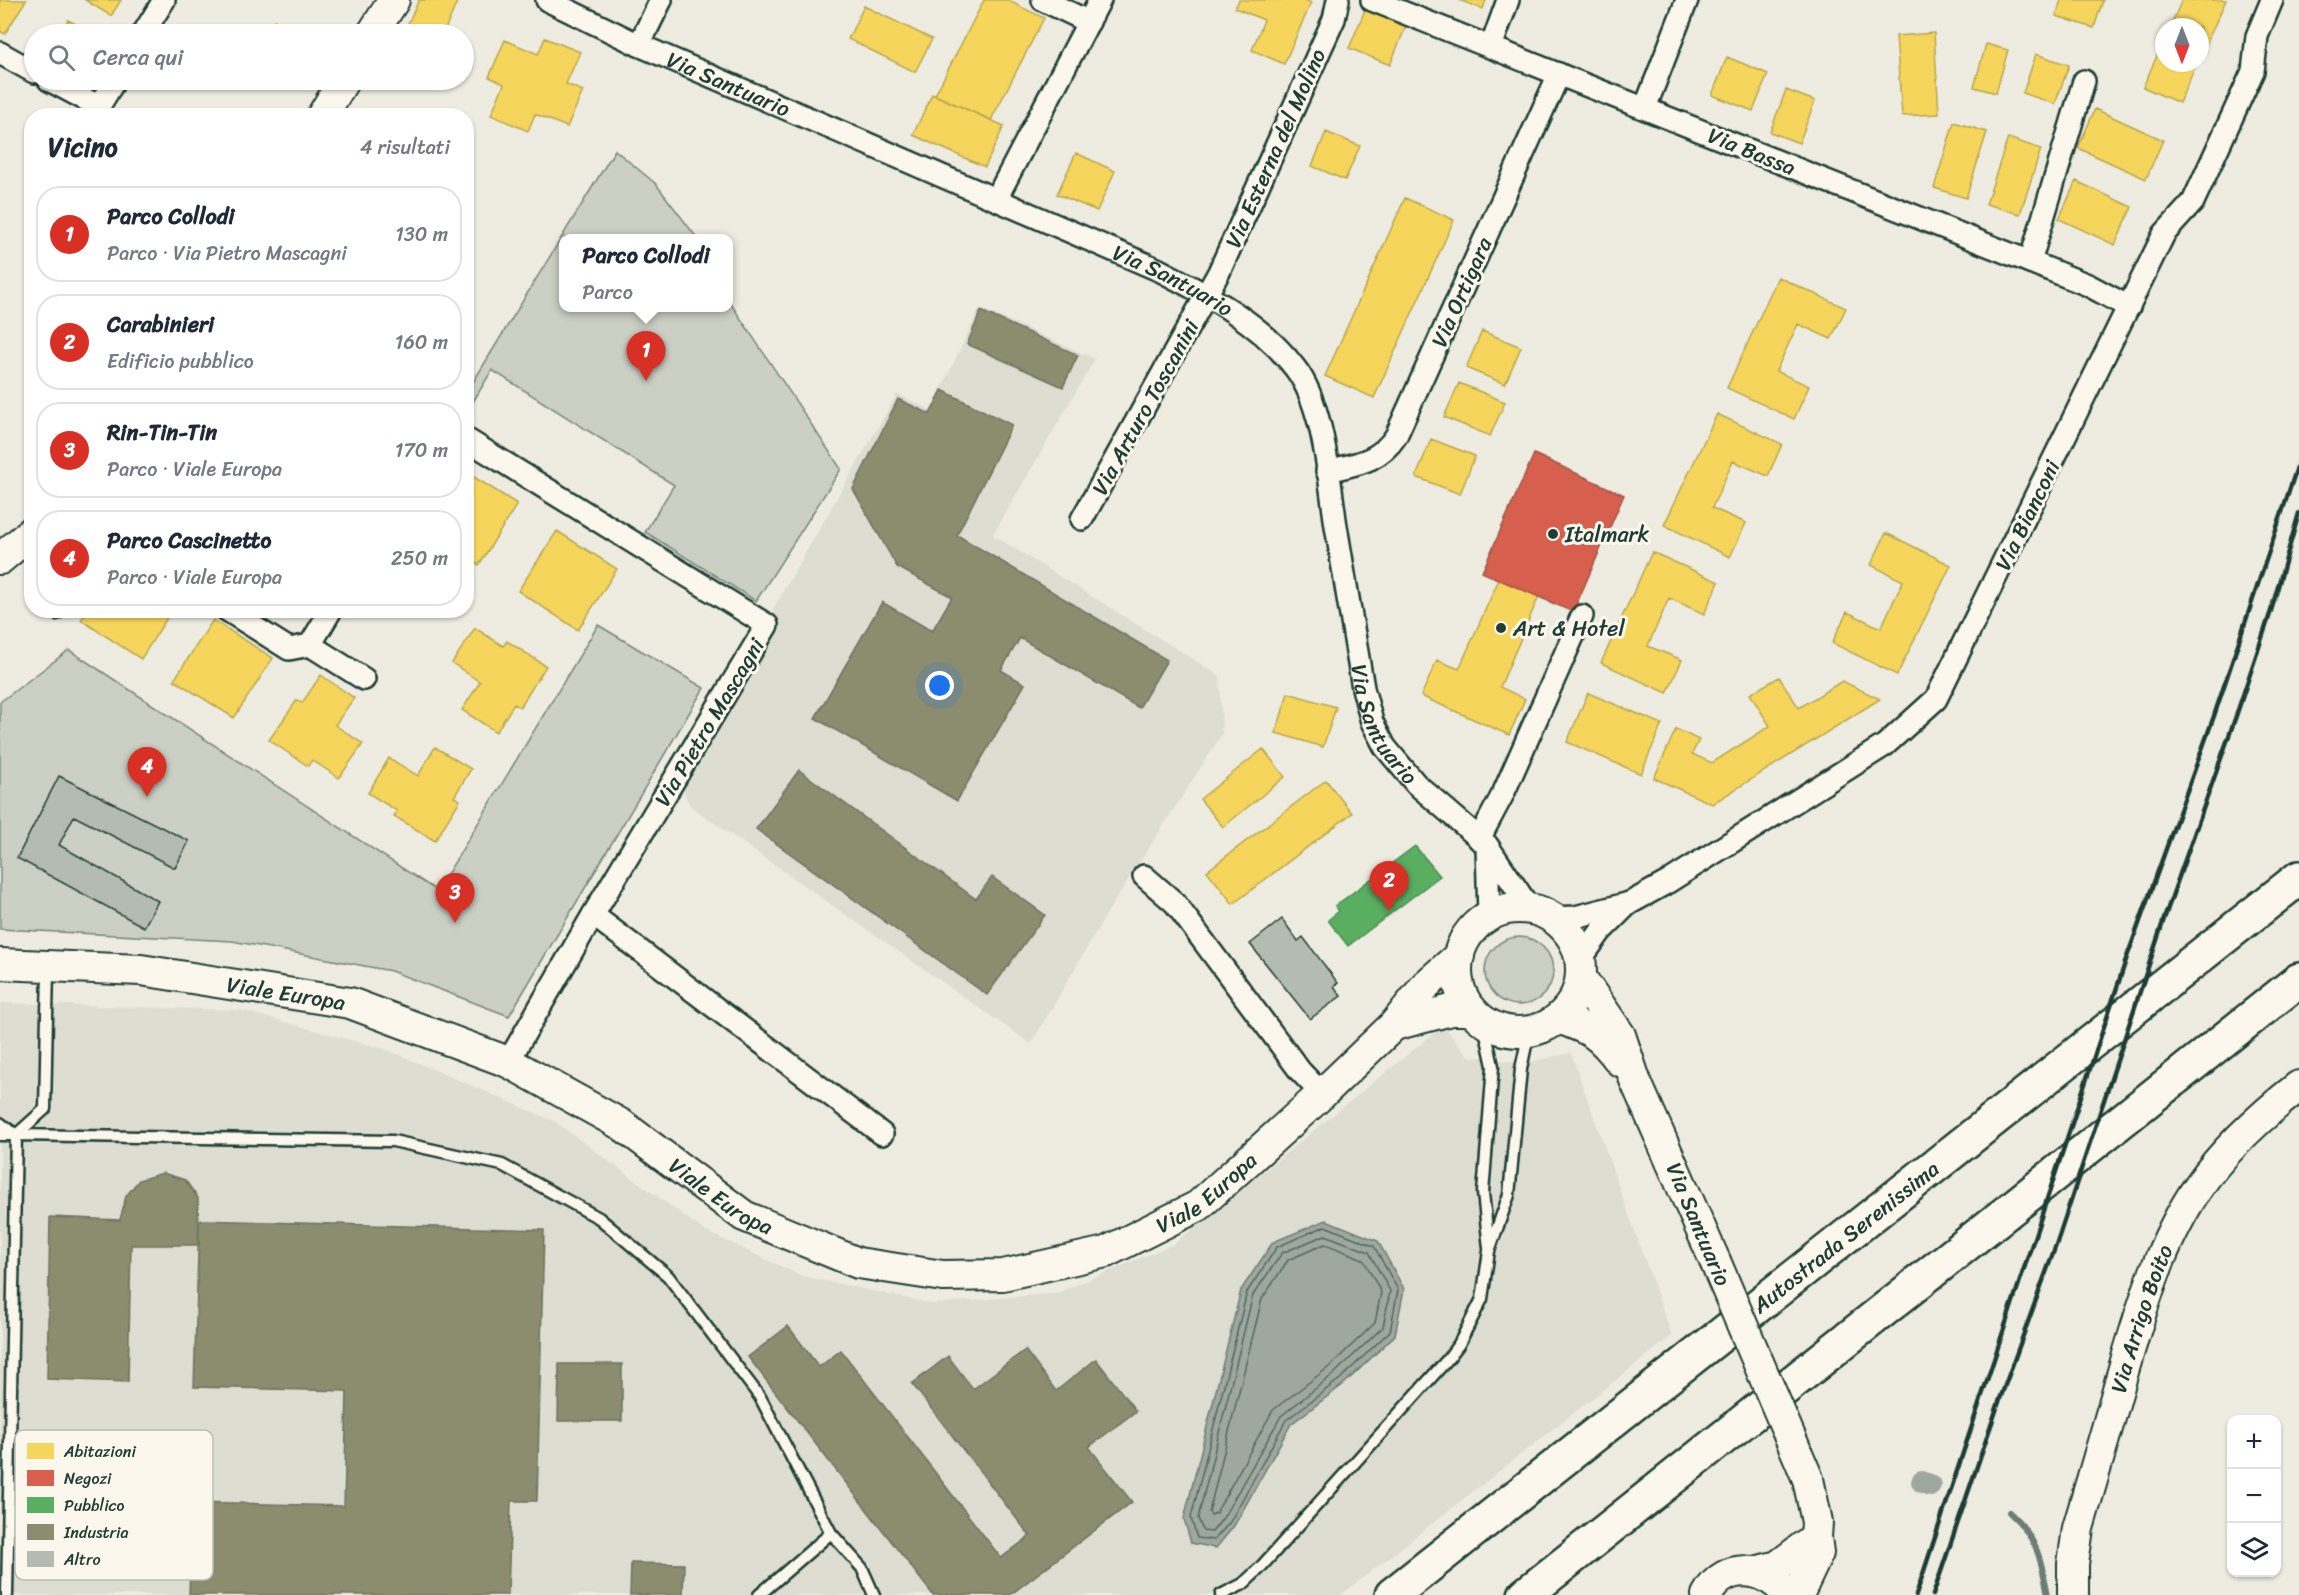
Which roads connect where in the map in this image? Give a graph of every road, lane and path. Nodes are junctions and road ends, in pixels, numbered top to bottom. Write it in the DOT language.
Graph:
graph roads {
  1 [pos="164,0"];
  2 [pos="394,0"];
  3 [pos="547,0"];
  4 [pos="661,0"];
  5 [pos="1043,0"];
  6 [pos="1100,0"];
  7 [pos="1338,0"];
  8 [pos="1372,0"];
  9 [pos="1508,0"];
  10 [pos="1687,0"];
  11 [pos="2272,0"];
  12 [pos="1089,22"];
  13 [pos="149,24"];
  14 [pos="378,24"];
  15 [pos="639,45"];
  16 [pos="1491,47"];
  17 [pos="0,53"];
  18 [pos="24,66"];
  19 [pos="1559,74"];
  20 [pos="2084,81"];
  21 [pos="64,90"];
  22 [pos="109,90"];
  23 [pos="338,90"];
  24 [pos="91,108"];
  25 [pos="97,108"];
  26 [pos="327,108"];
  27 [pos="1645,108"];
  28 [pos="996,199"];
  29 [pos="2030,262"];
  30 [pos="1207,295"];
  31 [pos="2129,307"];
  32 [pos="474,444"];
  33 [pos="1327,471"];
  34 [pos="1082,519"];
  35 [pos="24,539"];
  36 [pos="0,559"];
  37 [pos="24,560"];
  38 [pos="0,580"];
  39 [pos="1582,615"];
  40 [pos="240,618"];
  41 [pos="326,618"];
  42 [pos="310,645"];
  43 [pos="364,679"];
  44 [pos="1483,842"];
  45 [pos="1144,876"];
  46 [pos="2299,878"];
  47 [pos="1630,903"];
  48 [pos="1541,913"];
  49 [pos="593,915"];
  50 [pos="1489,916"];
  51 [pos="1459,956"];
  52 [pos="0,964"];
  53 [pos="48,966"];
  54 [pos="1581,969"];
  55 [pos="2299,980"];
  56 [pos="1477,1015"];
  57 [pos="1559,1018"];
  58 [pos="1394,1026"];
  59 [pos="1529,1031"];
  60 [pos="508,1062"];
  61 [pos="1635,1080"];
  62 [pos="2299,1086"];
  63 [pos="1322,1094"];
  64 [pos="0,1123"];
  65 [pos="882,1134"];
  66 [pos="0,1135"];
  67 [pos="16,1135"];
  68 [pos="1490,1251"];
  69 [pos="831,1533"];
  70 [pos="1816,1537"];
  71 [pos="1755,1572"];
  72 [pos="7,1595"];
  73 [pos="759,1595"];
  74 [pos="874,1595"];
  75 [pos="1221,1595"];
  76 [pos="1392,1595"];
  77 [pos="1525,1595"];
  78 [pos="1707,1595"];
  79 [pos="1787,1595"];
  80 [pos="1798,1595"];
  81 [pos="2073,1595"];
  1 -- 13 [label="street"];
  2 -- 14 [label="street"];
  3 -- 15 [label="street, Via Santuario"];
  4 -- 15 [label="street"];
  5 -- 12 [label="street"];
  6 -- 12 [label="street"];
  7 -- 30 [label="street, Via Esterna del Molino"];
  8 -- 16 [label="street, Via Bassa"];
  9 -- 16 [label="street"];
  10 -- 27 [label="street"];
  11 -- 31 [label="street, Via Bianconi"];
  12 -- 28 [label="street"];
  15 -- 28 [label="street, Via Santuario"];
  16 -- 19 [label="street, Via Bassa"];
  17 -- 18 [label="street"];
  19 -- 27 [label="street, Via Bassa"];
  19 -- 33 [label="street, Via Ortigara"];
  20 -- 29 [label="street"];
  21 -- 24 [label="street"];
  22 -- 25 [label="street"];
  23 -- 26 [label="street"];
  27 -- 29 [label="street, Via Bassa"];
  28 -- 30 [label="street, Via Santuario"];
  29 -- 31 [label="street, Via Bassa"];
  30 -- 33 [label="street, Via Santuario"];
  30 -- 34 [label="street, Via Arturo Toscanini"];
  31 -- 47 [label="street, Via Bianconi"];
  32 -- 49 [label="street, Via Pietro Mascagni"];
  33 -- 44 [label="street, Via Santuario"];
  35 -- 36 [label="street"];
  37 -- 38 [label="street"];
  39 -- 44 [label="street"];
  40 -- 42 [label="street"];
  41 -- 42 [label="street"];
  42 -- 43 [label="street"];
  44 -- 48 [label="street, Via Santuario"];
  44 -- 50 [label="street"];
  45 -- 63 [label="street"];
  46 -- 76 [label="highway, Autostrada Serenissima"];
  47 -- 48 [label="street, Via Bianconi"];
  47 -- 54 [label="street, Via Bianconi"];
  48 -- 50 [label="street"];
  48 -- 54 [label="street, Via Santuario"];
  49 -- 60 [label="street, Via Pietro Mascagni"];
  49 -- 65 [label="street"];
  50 -- 51 [label="street"];
  51 -- 56 [label="street"];
  51 -- 58 [label="street, Viale Europa"];
  52 -- 53 [label="street, Viale Europa"];
  53 -- 60 [label="street, Viale Europa"];
  53 -- 67 [label="lane"];
  54 -- 57 [label="street"];
  54 -- 61 [label="street, Via Santuario"];
  55 -- 77 [label="highway"];
  56 -- 58 [label="street, Viale Europa"];
  56 -- 59 [label="street"];
  56 -- 68 [label="lane"];
  57 -- 59 [label="street"];
  57 -- 61 [label="street, Via Santuario"];
  58 -- 63 [label="street, Viale Europa"];
  59 -- 68 [label="lane"];
  60 -- 63 [label="street, Viale Europa"];
  61 -- 70 [label="street, Via Santuario, bridge"];
  62 -- 81 [label="street, Via Arrigo Boito"];
  64 -- 67 [label="lane"];
  66 -- 67 [label="lane"];
  67 -- 69 [label="lane"];
  67 -- 72 [label="lane"];
  68 -- 75 [label="lane"];
  69 -- 73 [label="lane"];
  69 -- 74 [label="lane"];
  70 -- 71 [label="street"];
  70 -- 80 [label="street, Via Santuario"];
  71 -- 78 [label="street"];
  71 -- 79 [label="street"];
}
